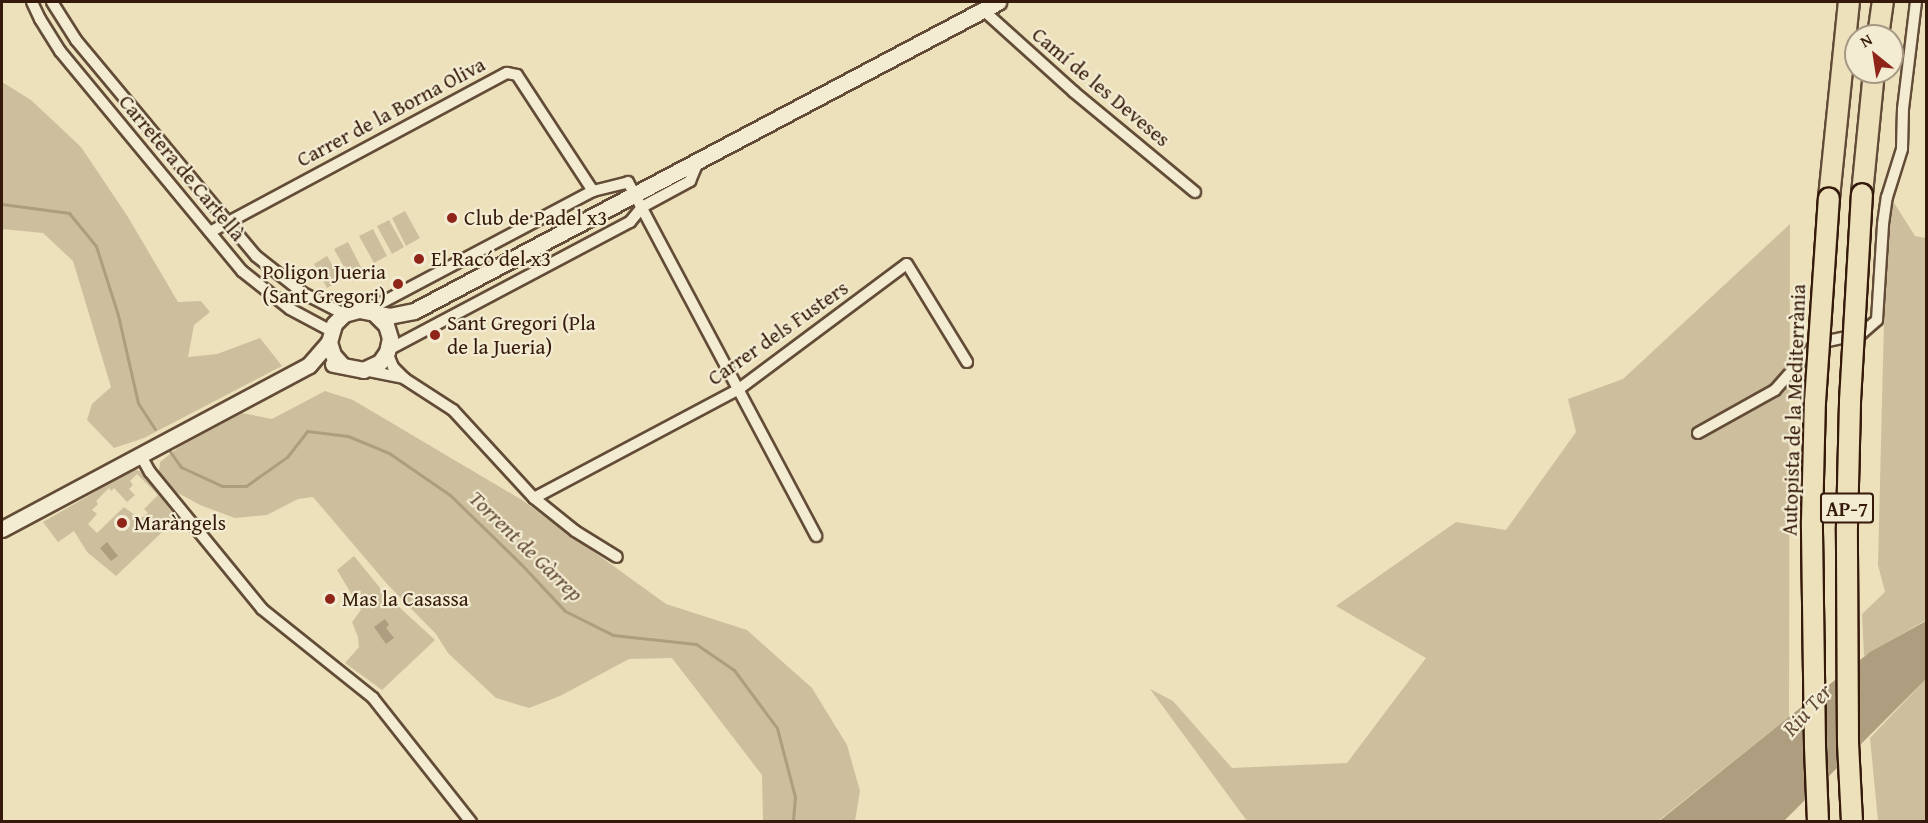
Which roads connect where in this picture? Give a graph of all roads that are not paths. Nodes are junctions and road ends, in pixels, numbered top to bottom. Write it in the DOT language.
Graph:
graph roads {
  1 [pos="52,2"];
  2 [pos="998,2"];
  3 [pos="1849,2"];
  4 [pos="1883,2"];
  5 [pos="1916,2"];
  6 [pos="35,4"];
  7 [pos="983,10"];
  8 [pos="1880,24"];
  9 [pos="1873,84"];
  10 [pos="593,191"];
  11 [pos="1195,192"];
  12 [pos="639,200"];
  13 [pos="226,222"];
  14 [pos="210,232"];
  15 [pos="414,311"];
  16 [pos="371,313"];
  17 [pos="344,314"];
  18 [pos="330,336"];
  19 [pos="388,347"];
  20 [pos="967,362"];
  21 [pos="309,365"];
  22 [pos="342,365"];
  23 [pos="363,370"];
  24 [pos="405,379"];
  25 [pos="739,389"];
  26 [pos="1698,433"];
  27 [pos="145,454"];
  28 [pos="534,498"];
  29 [pos="2,529"];
  30 [pos="816,536"];
  31 [pos="617,557"];
  32 [pos="471,822"];
  33 [pos="1818,822"];
  34 [pos="1852,822"];
  1 -- 13 [label="street, Carretera de Cartellà"];
  2 -- 7 [label="main road"];
  3 -- 33 [label="highway, Autopista de la Mediterrània / AP-7, bridge"];
  4 -- 8 [label="highway"];
  5 -- 26 [label="street"];
  6 -- 14 [label="street, Carretera de Cartellà"];
  7 -- 11 [label="street, Camí de les Deveses"];
  7 -- 12 [label="main road"];
  9 -- 34 [label="highway, AP-7, bridge"];
  10 -- 12 [label="street"];
  10 -- 13 [label="street, Carrer de la Borna Oliva"];
  10 -- 16 [label="street"];
  12 -- 15 [label="main road"];
  12 -- 19 [label="street"];
  12 -- 25 [label="street"];
  13 -- 14 [label="street, Carrer de la Borna Oliva"];
  13 -- 17 [label="street, Carretera de Cartellà"];
  14 -- 18 [label="street, Carretera de Cartellà"];
  15 -- 16 [label="main road"];
  15 -- 19 [label="main road"];
  16 -- 17 [label="main road"];
  16 -- 19 [label="main road"];
  17 -- 18 [label="main road"];
  18 -- 21 [label="main road"];
  18 -- 22 [label="main road"];
  19 -- 23 [label="main road"];
  19 -- 24 [label="street"];
  20 -- 25 [label="street, Carrer dels Fusters"];
  21 -- 22 [label="main road"];
  21 -- 27 [label="main road"];
  22 -- 23 [label="main road"];
  23 -- 24 [label="street"];
  24 -- 28 [label="street"];
  25 -- 28 [label="street, Carrer dels Fusters"];
  25 -- 30 [label="street"];
  27 -- 29 [label="main road"];
  27 -- 32 [label="street"];
  28 -- 31 [label="street"];
}
